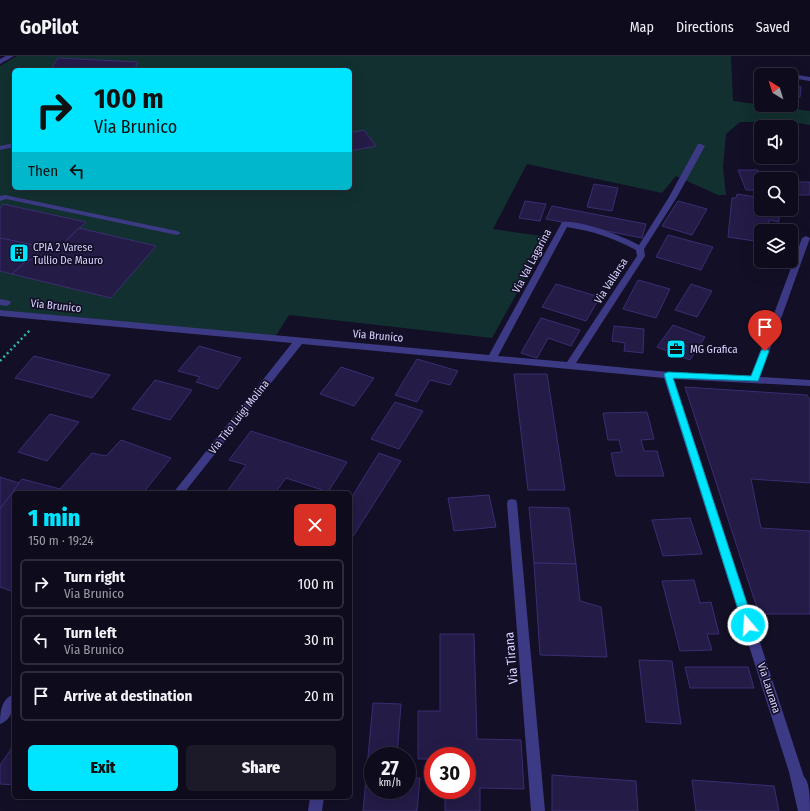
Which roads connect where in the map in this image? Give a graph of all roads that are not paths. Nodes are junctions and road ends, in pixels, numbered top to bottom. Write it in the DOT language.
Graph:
graph roads {
  1 [pos="11,56"];
  2 [pos="0,62"];
  3 [pos="798,77"];
  4 [pos="810,79"];
  5 [pos="12,145"];
  6 [pos="701,146"];
  7 [pos="0,148"];
  8 [pos="0,199"];
  9 [pos="178,233"];
  10 [pos="806,238"];
  11 [pos="640,249"];
  12 [pos="0,313"];
  13 [pos="299,342"];
  14 [pos="492,358"];
  15 [pos="570,365"];
  16 [pos="668,374"];
  17 [pos="755,379"];
  18 [pos="810,383"];
  19 [pos="180,491"];
  20 [pos="512,503"];
  21 [pos="12,703"];
  22 [pos="0,718"];
  23 [pos="796,772"];
  24 [pos="810,798"];
  25 [pos="317,799"];
  26 [pos="315,811"];
  27 [pos="538,811"];
  28 [pos="805,811"];
  1 -- 2 [label="street"];
  3 -- 4 [label="street"];
  5 -- 7 [label="street"];
  6 -- 11 [label="street, Via Vallarsa"];
  8 -- 9 [label="street"];
  10 -- 17 [label="street"];
  11 -- 14 [label="street, Via Val Lagarina"];
  11 -- 15 [label="street, Via Vallarsa"];
  12 -- 13 [label="street, Via Brunico"];
  13 -- 14 [label="street, Via Brunico"];
  13 -- 19 [label="street, Via Tito Luigi Molina"];
  14 -- 15 [label="street, Via Brunico"];
  15 -- 16 [label="street, Via Brunico"];
  16 -- 17 [label="street, Via Brunico"];
  16 -- 23 [label="street, Via Laurana"];
  17 -- 18 [label="street, Via Brunico"];
  20 -- 27 [label="street, Via Tirana"];
  21 -- 22 [label="street"];
  23 -- 24 [label="street, Via Laurana"];
  23 -- 28 [label="street, Via Laurana"];
  25 -- 26 [label="street"];
}
